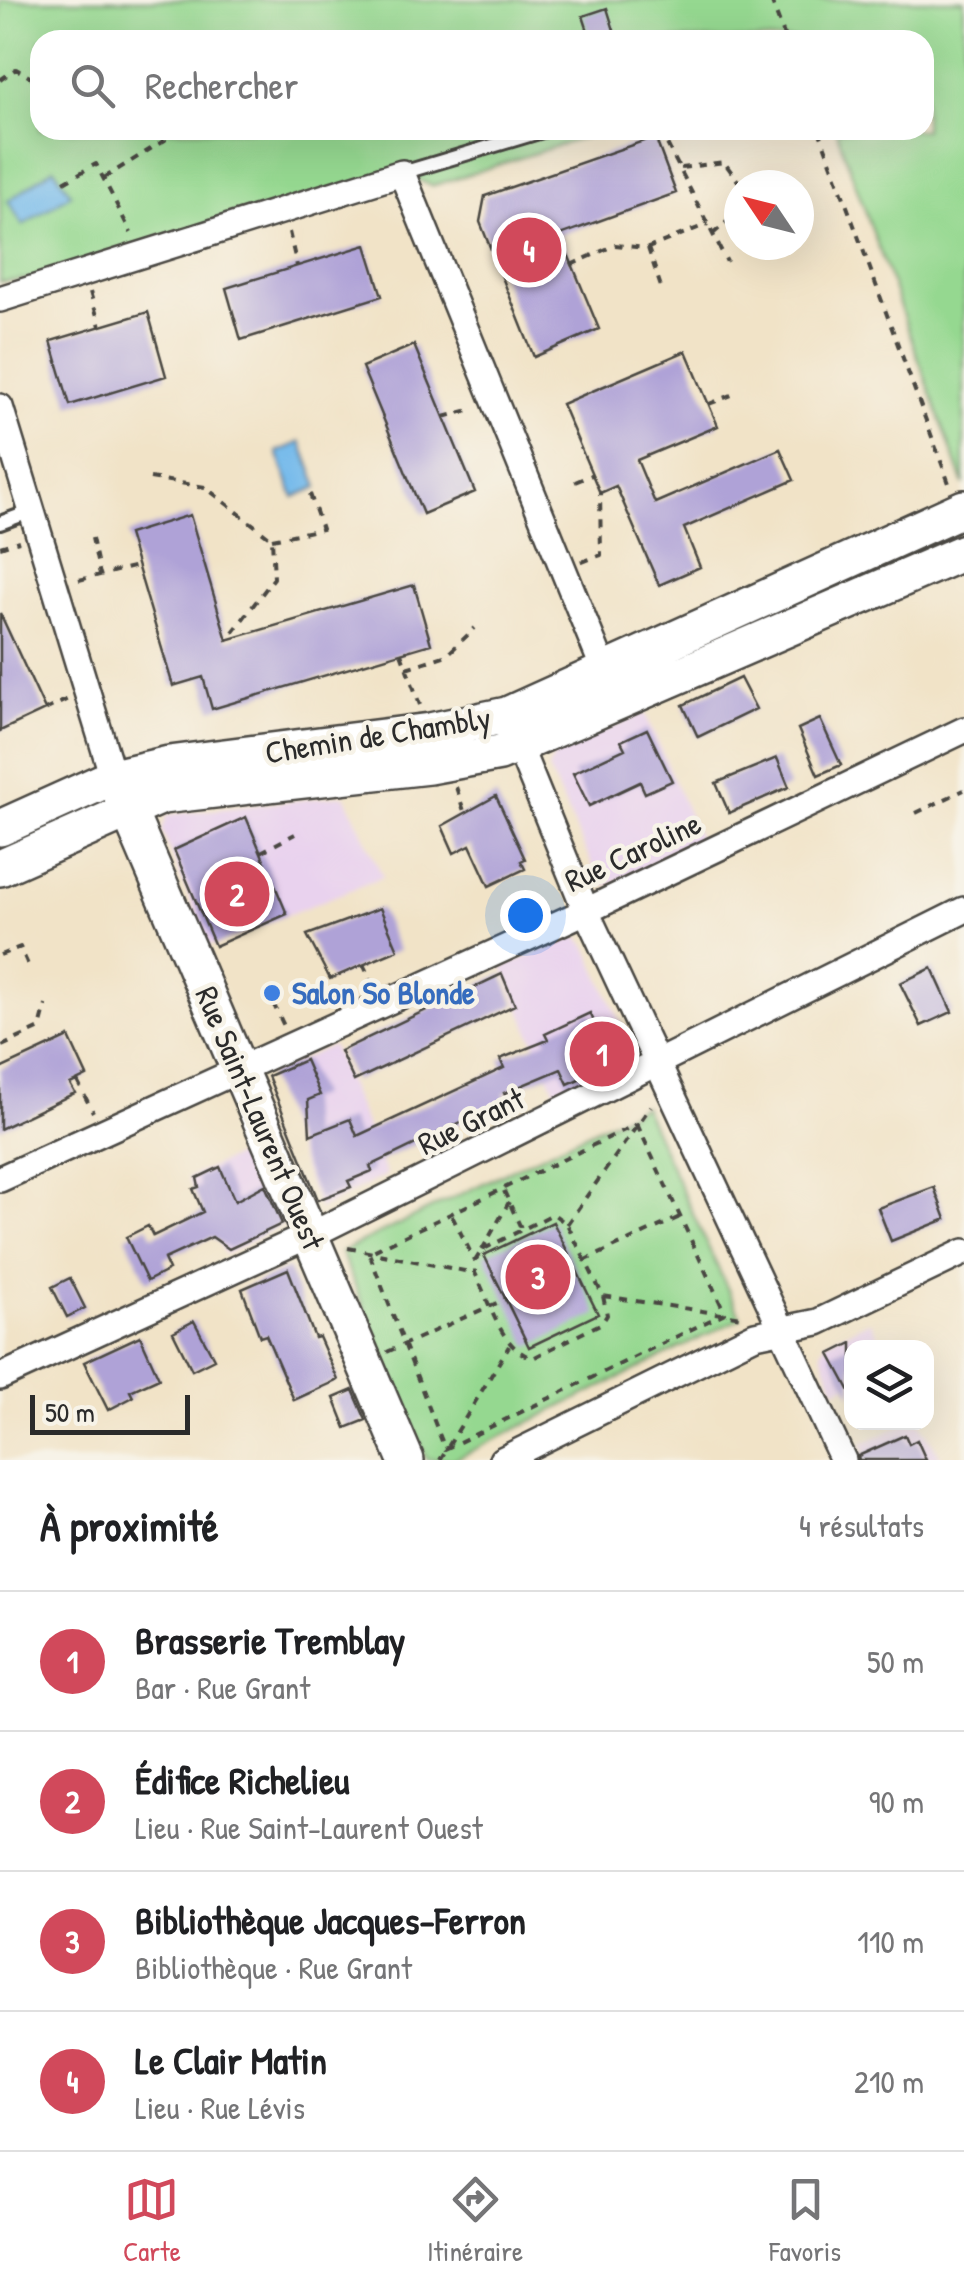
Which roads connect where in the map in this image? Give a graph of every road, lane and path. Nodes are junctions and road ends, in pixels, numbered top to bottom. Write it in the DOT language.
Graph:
graph roads {
  1 [pos="772,0"];
  2 [pos="782,30"];
  3 [pos="30,77"];
  4 [pos="0,80"];
  5 [pos="165,140"];
  6 [pos="513,140"];
  7 [pos="666,140"];
  8 [pos="823,140"];
  9 [pos="681,168"];
  10 [pos="730,170"];
  11 [pos="402,174"];
  12 [pos="104,178"];
  13 [pos="64,182"];
  14 [pos="285,212"];
  15 [pos="708,224"];
  16 [pos="724,224"];
  17 [pos="713,234"];
  18 [pos="648,248"];
  19 [pos="139,256"];
  20 [pos="727,262"];
  21 [pos="571,265"];
  22 [pos="298,266"];
  23 [pos="84,272"];
  24 [pos="662,290"];
  25 [pos="0,299"];
  26 [pos="100,326"];
  27 [pos="734,394"];
  28 [pos="496,402"];
  29 [pos="709,404"];
  30 [pos="0,407"];
  31 [pos="444,418"];
  32 [pos="592,475"];
  33 [pos="150,478"];
  34 [pos="575,482"];
  35 [pos="310,491"];
  36 [pos="600,493"];
  37 [pos="958,500"];
  38 [pos="32,512"];
  39 [pos="0,523"];
  40 [pos="92,538"];
  41 [pos="272,538"];
  42 [pos="964,552"];
  43 [pos="138,566"];
  44 [pos="564,570"];
  45 [pos="100,574"];
  46 [pos="55,585"];
  47 [pos="475,628"];
  48 [pos="227,640"];
  49 [pos="401,653"];
  50 [pos="406,668"];
  51 [pos="605,672"];
  52 [pos="964,730"];
  53 [pos="430,731"];
  54 [pos="512,731"];
  55 [pos="114,777"];
  56 [pos="964,790"];
  57 [pos="128,810"];
  58 [pos="916,813"];
  59 [pos="0,828"];
  60 [pos="295,834"];
  61 [pos="261,852"];
  62 [pos="0,868"];
  63 [pos="964,910"];
  64 [pos="586,911"];
  65 [pos="0,955"];
  66 [pos="29,966"];
  67 [pos="46,1005"];
  68 [pos="1,1045"];
  69 [pos="658,1064"];
  70 [pos="240,1068"];
  71 [pos="77,1080"];
  72 [pos="653,1103"];
  73 [pos="636,1124"];
  74 [pos="104,1131"];
  75 [pos="0,1179"];
  76 [pos="503,1190"];
  77 [pos="508,1202"];
  78 [pos="451,1214"];
  79 [pos="681,1217"];
  80 [pos="566,1224"];
  81 [pos="521,1228"];
  82 [pos="326,1240"];
  83 [pos="482,1250"];
  84 [pos="964,1252"];
  85 [pos="369,1253"];
  86 [pos="475,1261"];
  87 [pos="584,1261"];
  88 [pos="476,1273"];
  89 [pos="603,1296"];
  90 [pos="506,1299"];
  91 [pos="491,1304"];
  92 [pos="725,1312"];
  93 [pos="746,1318"];
  94 [pos="783,1331"];
  95 [pos="402,1346"];
  96 [pos="509,1346"];
  97 [pos="0,1377"];
  98 [pos="445,1449"];
  99 [pos="406,1460"];
  100 [pos="440,1460"];
  101 [pos="502,1460"];
  102 [pos="844,1460"];
  1 -- 2 [label="path"];
  3 -- 4 [label="path"];
  5 -- 12 [label="path"];
  6 -- 11 [label="lane"];
  7 -- 9 [label="path"];
  8 -- 37 [label="path"];
  9 -- 10 [label="path"];
  9 -- 15 [label="path"];
  11 -- 14 [label="street"];
  11 -- 28 [label="street"];
  12 -- 13 [label="path"];
  12 -- 19 [label="path"];
  14 -- 19 [label="street"];
  14 -- 22 [label="path"];
  15 -- 17 [label="path"];
  15 -- 18 [label="path"];
  16 -- 17 [label="path"];
  17 -- 20 [label="path"];
  18 -- 21 [label="path"];
  18 -- 24 [label="path"];
  19 -- 23 [label="street"];
  23 -- 25 [label="street"];
  23 -- 26 [label="path"];
  27 -- 29 [label="path"];
  28 -- 31 [label="path"];
  28 -- 44 [label="street"];
  30 -- 38 [label="street"];
  32 -- 34 [label="path"];
  33 -- 41 [label="path"];
  35 -- 41 [label="path"];
  36 -- 44 [label="path"];
  37 -- 51 [label="main road, Chemin de Chambly"];
  38 -- 39 [label="lane"];
  38 -- 46 [label="street"];
  40 -- 45 [label="path"];
  41 -- 48 [label="path"];
  42 -- 54 [label="main road, Chemin de Chambly"];
  43 -- 45 [label="path"];
  44 -- 51 [label="street"];
  45 -- 46 [label="path"];
  46 -- 55 [label="street"];
  47 -- 50 [label="path"];
  49 -- 50 [label="path"];
  50 -- 53 [label="path"];
  51 -- 54 [label="main road, Chemin de Chambly"];
  52 -- 64 [label="street, Rue Caroline"];
  53 -- 54 [label="main road, Chemin de Chambly"];
  53 -- 55 [label="main road, Chemin de Chambly"];
  54 -- 57 [label="main road, Chemin de Chambly"];
  54 -- 64 [label="street"];
  55 -- 57 [label="main road, Rue Saint-Laurent Ouest"];
  55 -- 59 [label="main road, Chemin de Chambly"];
  56 -- 58 [label="path"];
  57 -- 62 [label="main road, Chemin de Chambly"];
  57 -- 70 [label="main road, Rue Saint-Laurent Ouest"];
  60 -- 61 [label="path"];
  63 -- 69 [label="street, Rue Grant"];
  64 -- 69 [label="street"];
  64 -- 70 [label="street, Rue Caroline"];
  65 -- 66 [label="path"];
  67 -- 68 [label="path"];
  69 -- 82 [label="street, Rue Grant"];
  69 -- 94 [label="street"];
  70 -- 74 [label="street, Rue Caroline"];
  70 -- 82 [label="main road, Rue Saint-Laurent Ouest"];
  71 -- 74 [label="path"];
  72 -- 73 [label="path"];
  73 -- 76 [label="path"];
  73 -- 79 [label="path"];
  73 -- 80 [label="path"];
  74 -- 75 [label="street, Rue Caroline"];
  76 -- 77 [label="path"];
  76 -- 78 [label="path"];
  77 -- 81 [label="path"];
  77 -- 83 [label="path"];
  78 -- 85 [label="path"];
  78 -- 86 [label="path"];
  79 -- 87 [label="path"];
  79 -- 92 [label="path"];
  80 -- 81 [label="path"];
  80 -- 87 [label="path"];
  81 -- 83 [label="path"];
  82 -- 85 [label="path"];
  82 -- 97 [label="street, Rue Grant"];
  82 -- 99 [label="main road, Rue Saint-Laurent Ouest"];
  83 -- 86 [label="path"];
  84 -- 94 [label="street"];
  85 -- 88 [label="path"];
  85 -- 95 [label="path"];
  86 -- 88 [label="path"];
  87 -- 89 [label="path"];
  88 -- 91 [label="path"];
  89 -- 92 [label="path"];
  89 -- 96 [label="path"];
  90 -- 91 [label="path"];
  91 -- 95 [label="path"];
  91 -- 96 [label="path"];
  92 -- 93 [label="path"];
  92 -- 98 [label="path"];
  94 -- 101 [label="street"];
  94 -- 102 [label="street"];
  95 -- 98 [label="path"];
  96 -- 98 [label="path"];
  98 -- 100 [label="path"];
}
